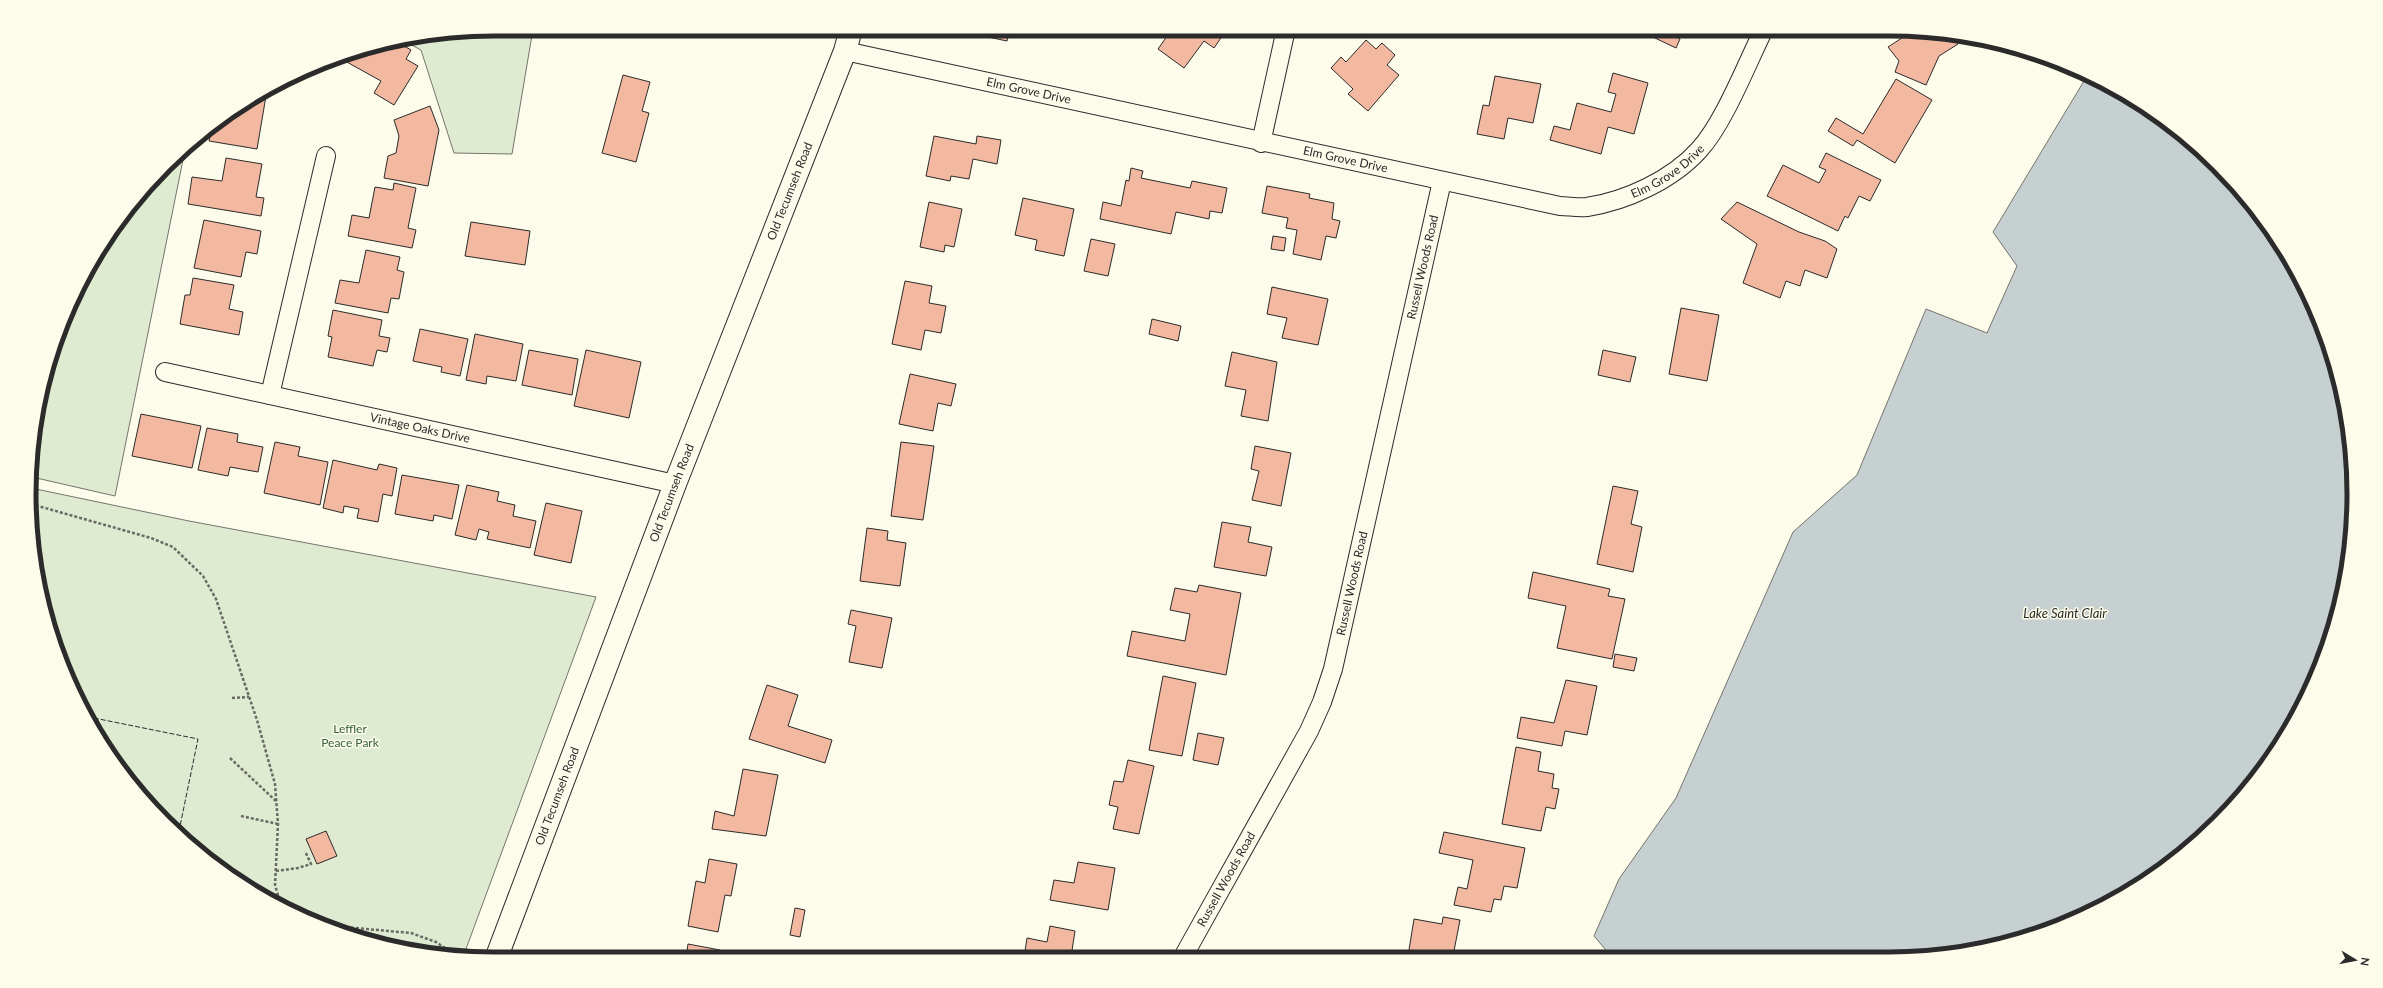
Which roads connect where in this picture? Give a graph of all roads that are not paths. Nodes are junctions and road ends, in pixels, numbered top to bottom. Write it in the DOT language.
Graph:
graph roads {
  1 [pos="849,36"];
  2 [pos="1284,36"];
  3 [pos="1761,36"];
  4 [pos="845,51"];
  5 [pos="1261,143"];
  6 [pos="326,156"];
  7 [pos="1442,181"];
  8 [pos="165,372"];
  9 [pos="270,395"];
  10 [pos="675,484"];
  11 [pos="499,952"];
  12 [pos="1186,952"];
  1 -- 4 [label="main road, Old Tecumseh Road"];
  2 -- 5 [label="street"];
  3 -- 7 [label="street, Elm Grove Drive"];
  4 -- 5 [label="street, Elm Grove Drive"];
  4 -- 10 [label="main road, Old Tecumseh Road"];
  5 -- 7 [label="street, Elm Grove Drive"];
  6 -- 9 [label="street"];
  7 -- 12 [label="street, Russell Woods Road"];
  8 -- 9 [label="street, Vintage Oaks Drive"];
  9 -- 10 [label="street, Vintage Oaks Drive"];
  10 -- 11 [label="main road, Old Tecumseh Road"];
}
